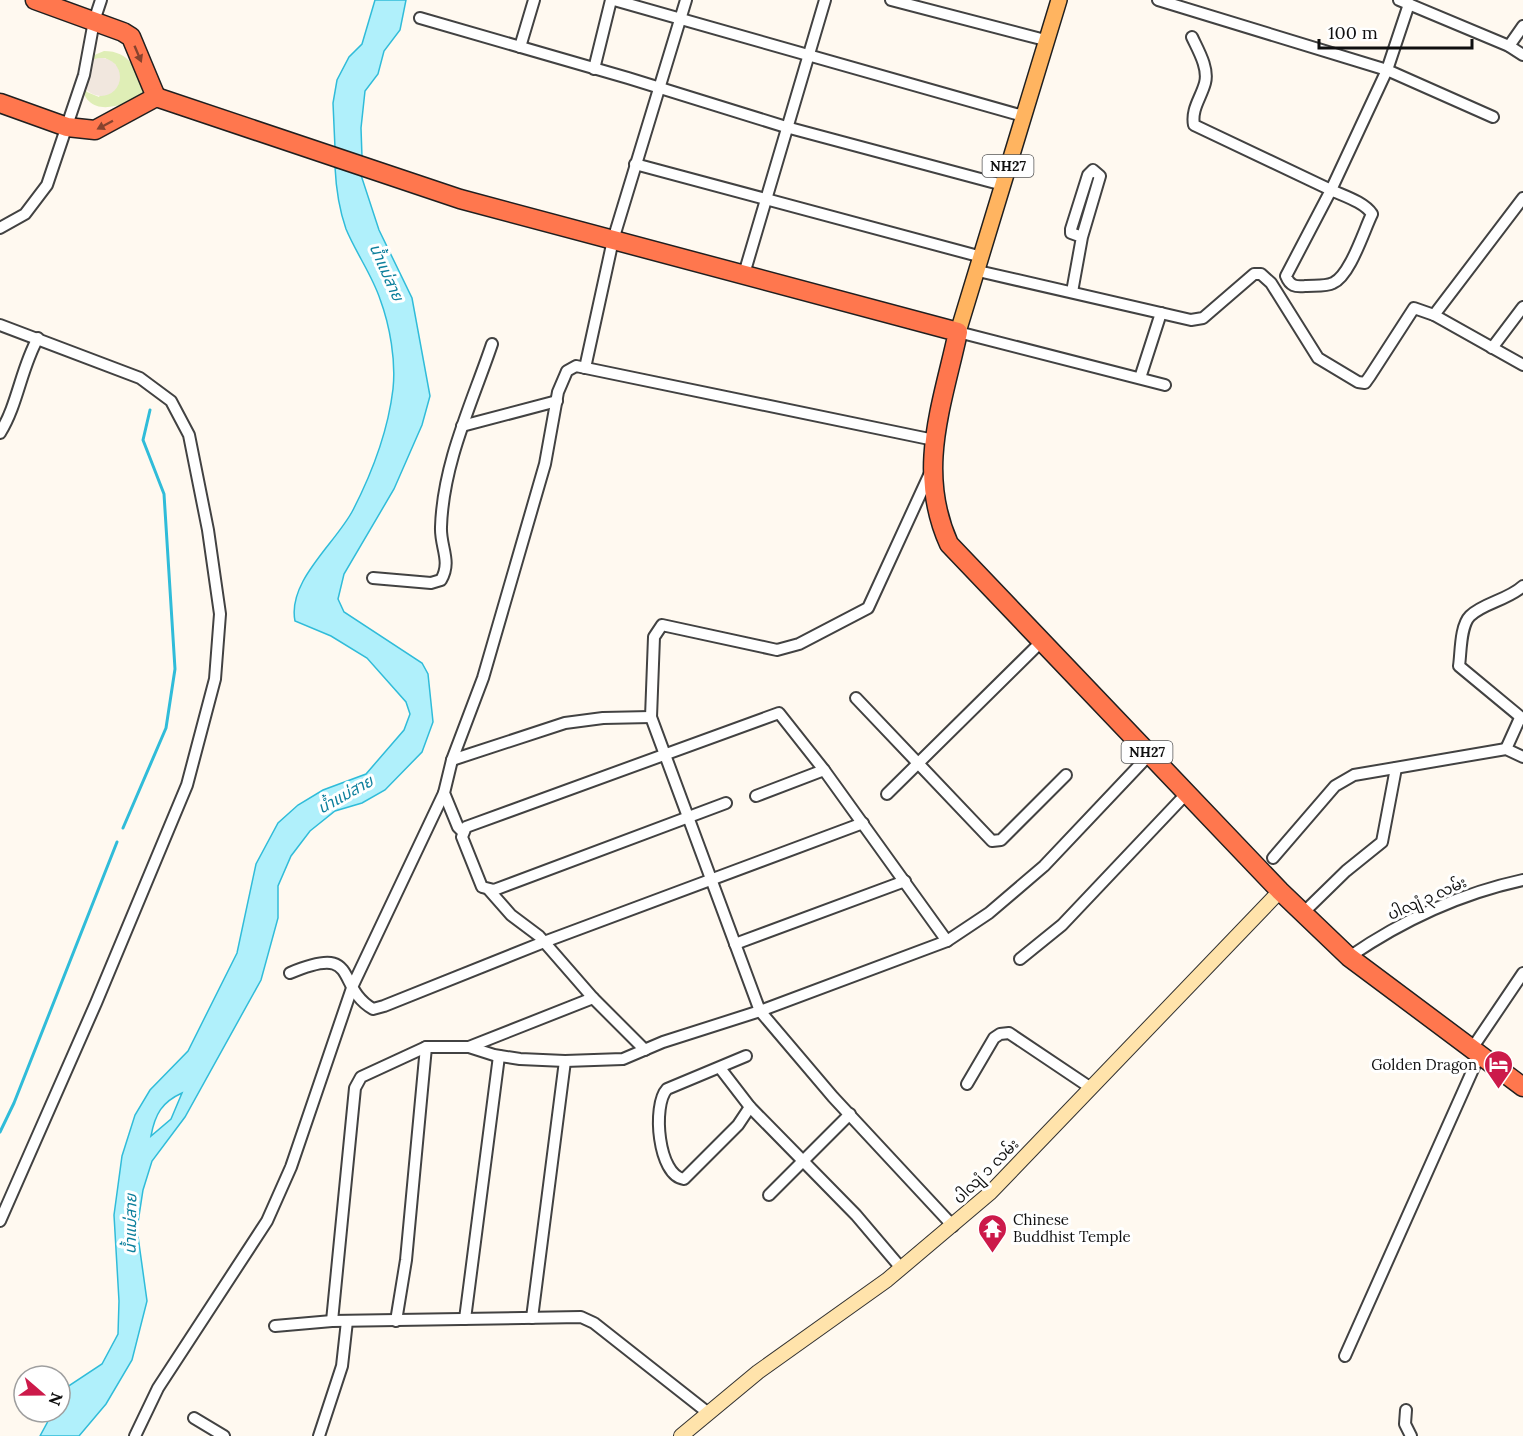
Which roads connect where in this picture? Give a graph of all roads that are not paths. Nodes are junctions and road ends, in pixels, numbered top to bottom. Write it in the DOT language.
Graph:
graph roads {
  1 [pos="35,0"];
  2 [pos="101,0"];
  3 [pos="534,0"];
  4 [pos="613,0"];
  5 [pos="686,0"];
  6 [pos="825,0"];
  7 [pos="891,0"];
  8 [pos="1059,0"];
  9 [pos="1158,0"];
  10 [pos="1404,2"];
  11 [pos="420,18"];
  12 [pos="679,20"];
  13 [pos="94,21"];
  14 [pos="1523,26"];
  15 [pos="1192,37"];
  16 [pos="1045,40"];
  17 [pos="1509,46"];
  18 [pos="520,47"];
  19 [pos="1523,55"];
  20 [pos="808,56"];
  21 [pos="594,69"];
  22 [pos="1388,70"];
  23 [pos="657,88"];
  24 [pos="156,97"];
  25 [pos="0,102"];
  26 [pos="1023,116"];
  27 [pos="1493,117"];
  28 [pos="67,127"];
  29 [pos="786,127"];
  30 [pos="635,164"];
  31 [pos="1003,185"];
  32 [pos="1331,190"];
  33 [pos="1523,198"];
  34 [pos="765,199"];
  35 [pos="0,228"];
  36 [pos="1082,237"];
  37 [pos="613,240"];
  38 [pos="980,264"];
  39 [pos="744,274"];
  40 [pos="1261,274"];
  41 [pos="1289,282"];
  42 [pos="1071,292"];
  43 [pos="1523,307"];
  44 [pos="1161,313"];
  45 [pos="1434,315"];
  46 [pos="0,325"];
  47 [pos="958,332"];
  48 [pos="38,338"];
  49 [pos="492,344"];
  50 [pos="1492,348"];
  51 [pos="1523,365"];
  52 [pos="585,368"];
  53 [pos="1140,378"];
  54 [pos="1165,385"];
  55 [pos="557,401"];
  56 [pos="462,426"];
  57 [pos="0,433"];
  58 [pos="934,440"];
  59 [pos="932,471"];
  60 [pos="373,578"];
  61 [pos="1523,586"];
  62 [pos="1042,641"];
  63 [pos="856,698"];
  64 [pos="651,717"];
  65 [pos="1521,718"];
  66 [pos="1506,749"];
  67 [pos="1150,754"];
  68 [pos="663,755"];
  69 [pos="1523,757"];
  70 [pos="452,760"];
  71 [pos="919,763"];
  72 [pos="1396,768"];
  73 [pos="824,770"];
  74 [pos="1066,775"];
  75 [pos="444,793"];
  76 [pos="1187,793"];
  77 [pos="887,794"];
  78 [pos="756,796"];
  79 [pos="726,803"];
  80 [pos="689,817"];
  81 [pos="863,823"];
  82 [pos="462,831"];
  83 [pos="1273,858"];
  84 [pos="712,880"];
  85 [pos="1523,880"];
  86 [pos="904,881"];
  87 [pos="489,890"];
  88 [pos="1280,891"];
  89 [pos="1303,913"];
  90 [pos="947,941"];
  91 [pos="544,942"];
  92 [pos="735,944"];
  93 [pos="1349,957"];
  94 [pos="1020,958"];
  95 [pos="290,973"];
  96 [pos="1523,973"];
  97 [pos="353,986"];
  98 [pos="593,998"];
  99 [pos="759,1011"];
  100 [pos="426,1047"];
  101 [pos="469,1047"];
  102 [pos="645,1050"];
  103 [pos="1475,1053"];
  104 [pos="499,1056"];
  105 [pos="746,1056"];
  106 [pos="564,1061"];
  107 [pos="720,1068"];
  108 [pos="967,1084"];
  109 [pos="1523,1087"];
  110 [pos="1091,1088"];
  111 [pos="750,1107"];
  112 [pos="850,1114"];
  113 [pos="801,1160"];
  114 [pos="769,1195"];
  115 [pos="0,1221"];
  116 [pos="953,1227"];
  117 [pos="901,1268"];
  118 [pos="532,1317"];
  119 [pos="465,1319"];
  120 [pos="332,1321"];
  121 [pos="347,1321"];
  122 [pos="396,1321"];
  123 [pos="275,1326"];
  124 [pos="1345,1356"];
  125 [pos="1406,1410"];
  126 [pos="707,1412"];
  127 [pos="194,1418"];
  128 [pos="135,1436"];
  129 [pos="224,1436"];
  130 [pos="319,1436"];
  131 [pos="681,1436"];
  132 [pos="1412,1436"];
  1 -- 13 [label="highway"];
  2 -- 13 [label="street"];
  3 -- 18 [label="street"];
  4 -- 12 [label="street"];
  4 -- 21 [label="street"];
  5 -- 12 [label="street"];
  6 -- 20 [label="street"];
  7 -- 16 [label="street"];
  8 -- 16 [label="main road, NH27"];
  9 -- 22 [label="street"];
  10 -- 17 [label="street"];
  10 -- 22 [label="street"];
  11 -- 18 [label="street"];
  12 -- 20 [label="street"];
  12 -- 23 [label="street"];
  13 -- 24 [label="highway, one-way"];
  13 -- 28 [label="street"];
  14 -- 17 [label="street"];
  15 -- 32 [label="street"];
  16 -- 26 [label="main road, NH27"];
  17 -- 19 [label="street"];
  18 -- 21 [label="street"];
  20 -- 26 [label="street"];
  20 -- 29 [label="street"];
  21 -- 23 [label="street"];
  22 -- 27 [label="street"];
  22 -- 32 [label="street"];
  23 -- 29 [label="street"];
  23 -- 30 [label="street"];
  24 -- 28 [label="highway, one-way"];
  24 -- 37 [label="highway"];
  25 -- 28 [label="highway"];
  26 -- 31 [label="main road, NH27"];
  28 -- 35 [label="street"];
  29 -- 31 [label="street"];
  29 -- 34 [label="street"];
  30 -- 34 [label="street"];
  30 -- 37 [label="street"];
  31 -- 38 [label="main road, NH27"];
  32 -- 41 [label="street"];
  32 -- 41 [label="street"];
  33 -- 45 [label="street"];
  34 -- 38 [label="street"];
  34 -- 39 [label="street"];
  36 -- 36 [label="street"];
  36 -- 42 [label="street"];
  37 -- 39 [label="highway"];
  37 -- 52 [label="street"];
  38 -- 42 [label="street"];
  38 -- 47 [label="main road, NH27"];
  39 -- 47 [label="highway"];
  40 -- 41 [label="street"];
  40 -- 44 [label="street"];
  40 -- 45 [label="street"];
  42 -- 44 [label="street"];
  43 -- 50 [label="street"];
  44 -- 53 [label="street"];
  45 -- 50 [label="street"];
  46 -- 48 [label="street"];
  47 -- 53 [label="street"];
  47 -- 58 [label="highway, NH27"];
  48 -- 57 [label="street"];
  48 -- 115 [label="street"];
  49 -- 56 [label="street"];
  50 -- 51 [label="street"];
  52 -- 55 [label="street"];
  52 -- 58 [label="street"];
  53 -- 54 [label="street"];
  55 -- 56 [label="street"];
  55 -- 70 [label="street"];
  56 -- 60 [label="street"];
  58 -- 59 [label="highway, NH27"];
  59 -- 62 [label="highway, NH27"];
  59 -- 64 [label="street"];
  61 -- 65 [label="street"];
  62 -- 67 [label="highway, NH27"];
  62 -- 71 [label="street"];
  63 -- 71 [label="street"];
  64 -- 68 [label="street"];
  64 -- 70 [label="street"];
  65 -- 66 [label="street"];
  66 -- 69 [label="street"];
  66 -- 72 [label="street"];
  67 -- 76 [label="highway, NH27"];
  67 -- 90 [label="street"];
  68 -- 73 [label="street"];
  68 -- 80 [label="street"];
  68 -- 82 [label="street"];
  70 -- 75 [label="street"];
  71 -- 74 [label="street"];
  71 -- 77 [label="street"];
  72 -- 83 [label="street"];
  72 -- 89 [label="street"];
  73 -- 78 [label="street"];
  73 -- 81 [label="street"];
  75 -- 82 [label="street"];
  75 -- 97 [label="street"];
  76 -- 88 [label="highway, NH27"];
  76 -- 94 [label="street"];
  79 -- 80 [label="street"];
  80 -- 84 [label="street"];
  80 -- 87 [label="street"];
  81 -- 84 [label="street"];
  81 -- 86 [label="street"];
  82 -- 87 [label="street"];
  84 -- 91 [label="street"];
  84 -- 92 [label="street"];
  85 -- 93 [label="street, ပါလျံ ၃ လမ်း"];
  86 -- 90 [label="street"];
  86 -- 92 [label="street"];
  87 -- 91 [label="street"];
  88 -- 89 [label="highway, NH27"];
  88 -- 110 [label="street, ပါလျံ ၁ လမ်း"];
  89 -- 93 [label="highway, NH27"];
  90 -- 99 [label="street"];
  91 -- 97 [label="street"];
  91 -- 98 [label="street"];
  92 -- 99 [label="street"];
  93 -- 103 [label="highway, NH27"];
  95 -- 97 [label="street"];
  96 -- 103 [label="street"];
  97 -- 128 [label="street"];
  98 -- 101 [label="street"];
  98 -- 102 [label="street"];
  99 -- 102 [label="street"];
  99 -- 112 [label="street"];
  100 -- 101 [label="street"];
  100 -- 120 [label="street"];
  100 -- 122 [label="street"];
  101 -- 104 [label="street"];
  102 -- 106 [label="street"];
  103 -- 109 [label="highway, NH27"];
  103 -- 124 [label="street"];
  104 -- 106 [label="street"];
  104 -- 119 [label="street"];
  105 -- 107 [label="street"];
  106 -- 118 [label="street"];
  107 -- 111 [label="street"];
  107 -- 111 [label="street"];
  108 -- 110 [label="street"];
  110 -- 116 [label="street, ပါလျံ ၁ လမ်း"];
  111 -- 113 [label="street"];
  112 -- 113 [label="street"];
  112 -- 116 [label="street"];
  113 -- 114 [label="street"];
  113 -- 117 [label="street"];
  116 -- 117 [label="street, ပါလျံ ၁ လမ်း"];
  117 -- 126 [label="street, ပါလျံ ၁ လမ်း"];
  118 -- 119 [label="street"];
  118 -- 126 [label="street"];
  119 -- 122 [label="street"];
  120 -- 121 [label="street"];
  120 -- 123 [label="street"];
  121 -- 122 [label="street"];
  121 -- 130 [label="street"];
  125 -- 132 [label="street"];
  126 -- 131 [label="street, ပါလျံ ၁ လမ်း"];
  127 -- 129 [label="street"];
}
